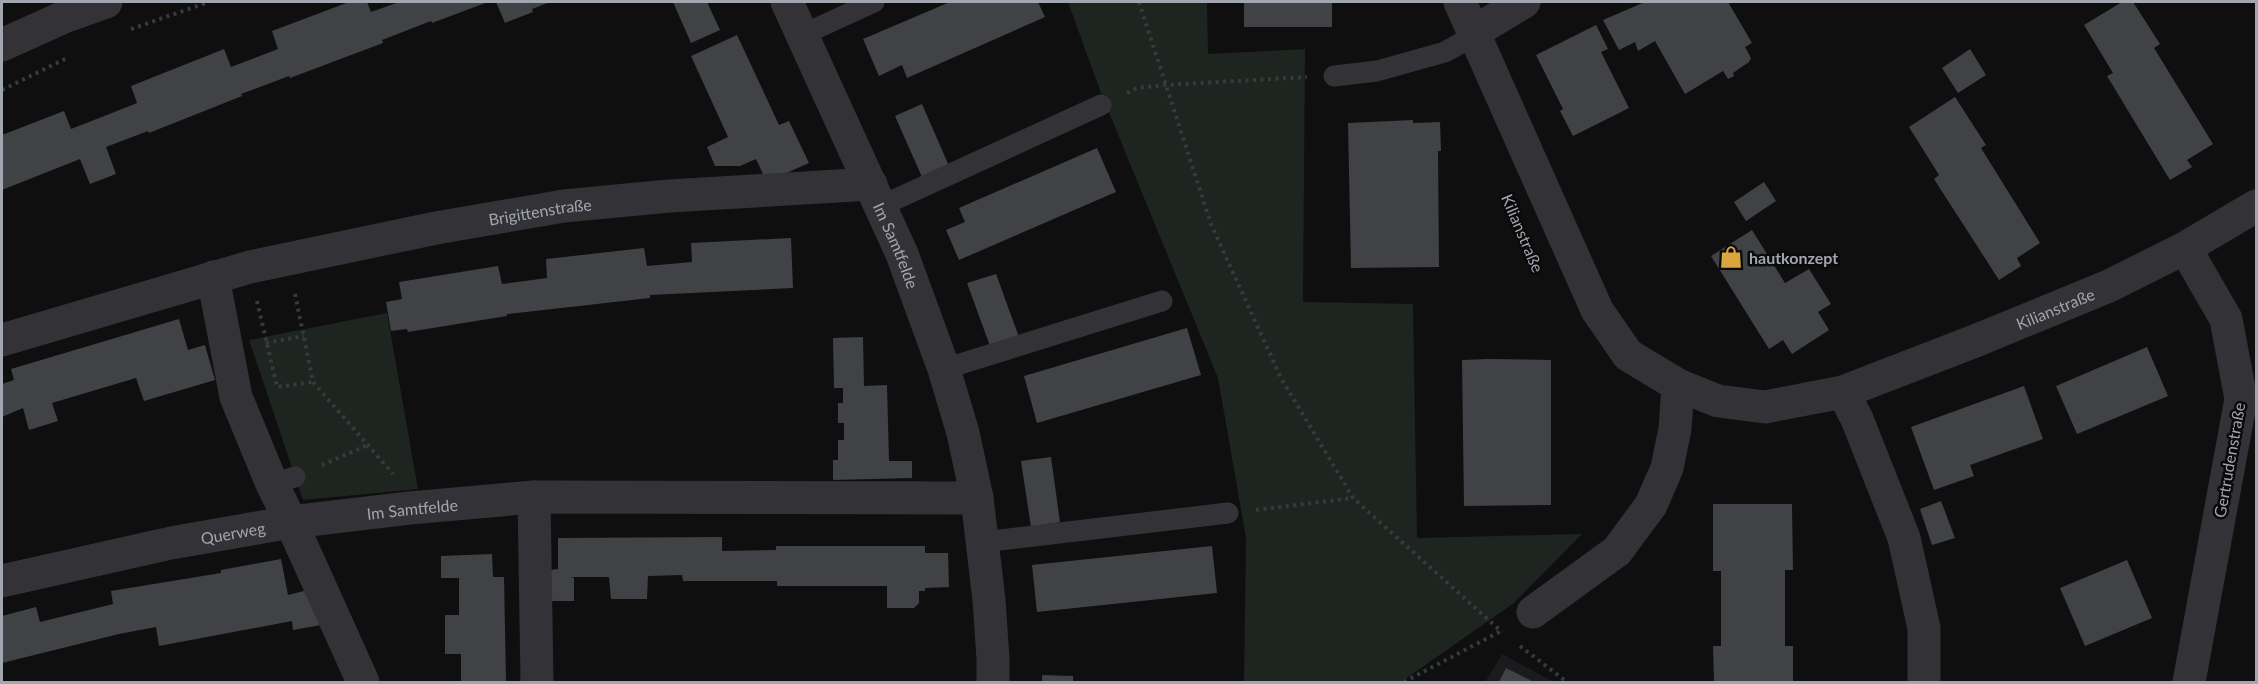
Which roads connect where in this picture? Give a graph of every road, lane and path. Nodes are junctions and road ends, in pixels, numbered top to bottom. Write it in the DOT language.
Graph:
graph roads {
  1 [pos="106,2"];
  2 [pos="787,2"];
  3 [pos="874,2"];
  4 [pos="1139,2"];
  5 [pos="1460,2"];
  6 [pos="1524,2"];
  7 [pos="802,34"];
  8 [pos="1475,34"];
  9 [pos="2,45"];
  10 [pos="1334,76"];
  11 [pos="1166,85"];
  12 [pos="1101,105"];
  13 [pos="876,195"];
  14 [pos="2256,206"];
  15 [pos="2185,248"];
  16 [pos="288,259"];
  17 [pos="250,267"];
  18 [pos="213,277"];
  19 [pos="1162,301"];
  20 [pos="304,336"];
  21 [pos="2,340"];
  22 [pos="266,343"];
  23 [pos="944,369"];
  24 [pos="313,382"];
  25 [pos="1678,385"];
  26 [pos="1843,392"];
  27 [pos="368,445"];
  28 [pos="283,480"];
  29 [pos="534,497"];
  30 [pos="977,498"];
  31 [pos="1353,498"];
  32 [pos="410,508"];
  33 [pos="1228,513"];
  34 [pos="291,522"];
  35 [pos="983,542"];
  36 [pos="2,581"];
  37 [pos="1533,612"];
  38 [pos="1501,631"];
  39 [pos="1509,637"];
  40 [pos="1517,644"];
  41 [pos="363,682"];
  42 [pos="537,682"];
  43 [pos="993,682"];
  44 [pos="1404,682"];
  45 [pos="1567,682"];
  46 [pos="1924,682"];
  47 [pos="2189,682"];
  1 -- 9 [label="street"];
  2 -- 7 [label="street, Im Samtfelde"];
  3 -- 7 [label="lane"];
  4 -- 11 [label="path"];
  5 -- 8 [label="street, Kilianstraße"];
  6 -- 8 [label="street"];
  7 -- 13 [label="street, Im Samtfelde"];
  8 -- 10 [label="lane"];
  8 -- 25 [label="street, Kilianstraße"];
  10 -- 11 [label="path"];
  11 -- 12 [label="path"];
  11 -- 31 [label="path"];
  12 -- 13 [label="lane"];
  13 -- 16 [label="street, Brigittenstraße"];
  13 -- 23 [label="street, Im Samtfelde"];
  14 -- 15 [label="street, Kilianstraße"];
  15 -- 26 [label="street, Kilianstraße"];
  15 -- 47 [label="street, Gertrudenstraße"];
  16 -- 17 [label="street, Brigittenstraße"];
  16 -- 20 [label="path"];
  17 -- 18 [label="street, Brigittenstraße"];
  17 -- 22 [label="path"];
  18 -- 21 [label="street, Brigittenstraße"];
  18 -- 28 [label="street"];
  19 -- 23 [label="lane"];
  20 -- 22 [label="path"];
  20 -- 24 [label="path"];
  22 -- 24 [label="path"];
  23 -- 30 [label="street, Im Samtfelde"];
  24 -- 27 [label="path"];
  25 -- 26 [label="street, Kilianstraße"];
  25 -- 37 [label="street"];
  26 -- 46 [label="street"];
  27 -- 28 [label="path"];
  27 -- 32 [label="path"];
  28 -- 34 [label="street"];
  29 -- 30 [label="street, Im Samtfelde"];
  29 -- 32 [label="street, Im Samtfelde"];
  29 -- 42 [label="street"];
  30 -- 35 [label="street, Im Samtfelde"];
  31 -- 33 [label="path"];
  31 -- 38 [label="path"];
  32 -- 34 [label="street, Im Samtfelde"];
  33 -- 35 [label="lane"];
  34 -- 36 [label="street, Querweg"];
  34 -- 41 [label="street"];
  35 -- 43 [label="street, Im Samtfelde"];
  38 -- 39 [label="path"];
  38 -- 44 [label="path"];
  40 -- 45 [label="path"];
}
